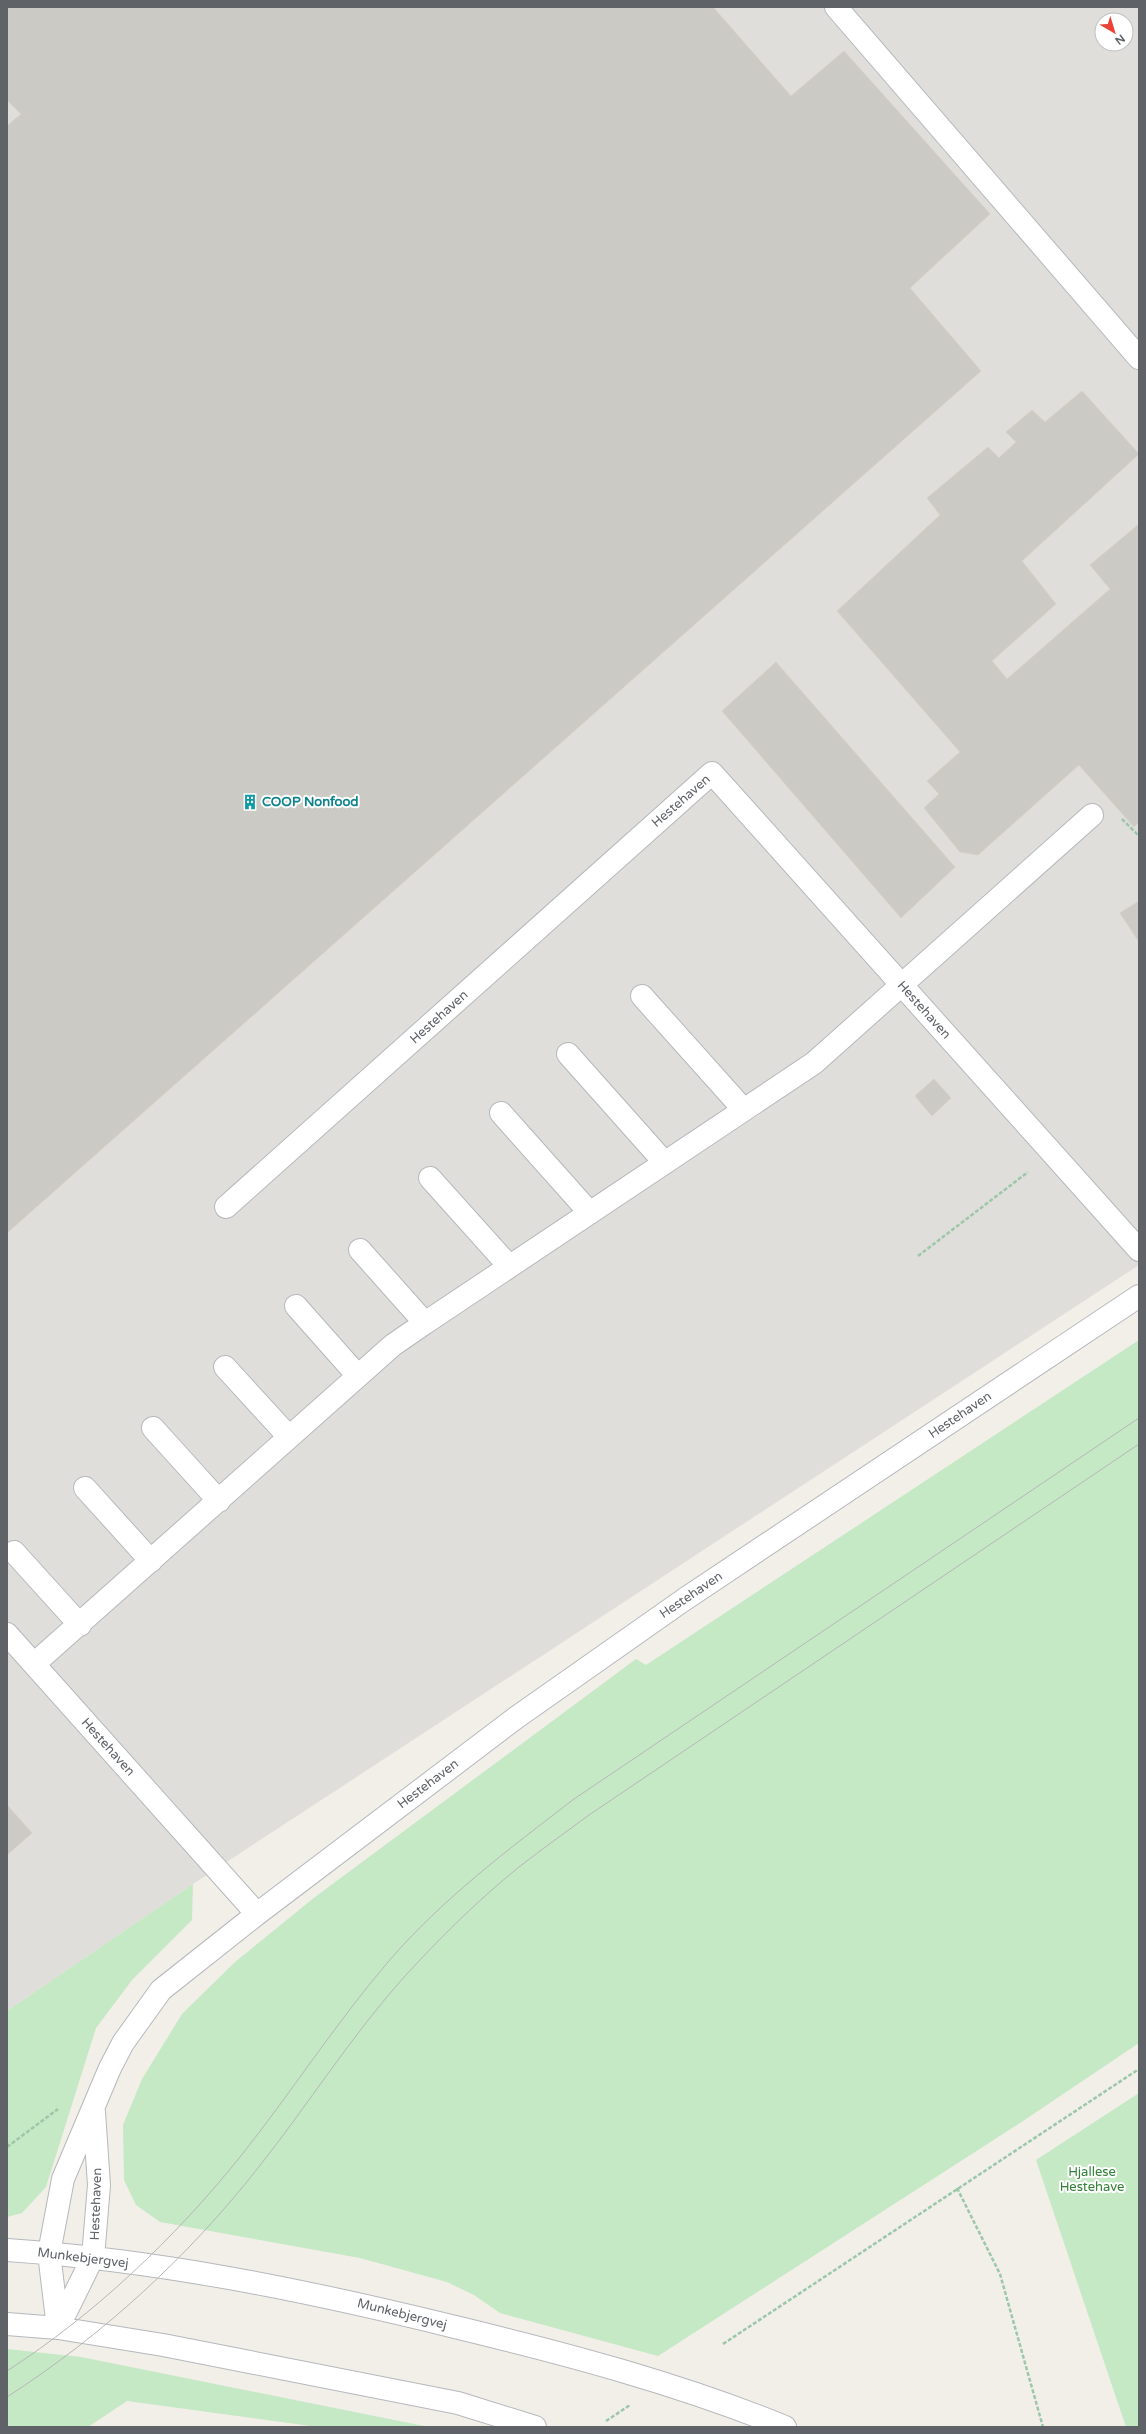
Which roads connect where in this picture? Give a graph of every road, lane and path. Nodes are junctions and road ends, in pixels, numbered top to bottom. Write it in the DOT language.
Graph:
graph roads {
  1 [pos="836,7"];
  2 [pos="1139,358"];
  3 [pos="1092,815"];
  4 [pos="902,985"];
  5 [pos="642,996"];
  6 [pos="568,1054"];
  7 [pos="744,1110"];
  8 [pos="501,1113"];
  9 [pos="1052,1154"];
  10 [pos="665,1163"];
  11 [pos="430,1178"];
  12 [pos="226,1207"];
  13 [pos="590,1213"];
  14 [pos="360,1250"];
  15 [pos="1139,1250"];
  16 [pos="918,1256"];
  17 [pos="509,1266"];
  18 [pos="1139,1296"];
  19 [pos="296,1306"];
  20 [pos="425,1323"];
  21 [pos="225,1367"];
  22 [pos="358,1376"];
  23 [pos="154,1428"];
  24 [pos="289,1438"];
  25 [pos="85,1488"];
  26 [pos="218,1501"];
  27 [pos="14,1552"];
  28 [pos="151,1561"];
  29 [pos="80,1624"];
  30 [pos="7,1634"];
  31 [pos="34,1664"];
  32 [pos="257,1914"];
  33 [pos="1139,2069"];
  34 [pos="94,2108"];
  35 [pos="7,2147"];
  36 [pos="957,2188"];
  37 [pos="7,2250"];
  38 [pos="49,2252"];
  39 [pos="93,2257"];
  40 [pos="7,2324"];
  41 [pos="58,2328"];
  42 [pos="723,2344"];
  43 [pos="636,2402"];
  44 [pos="606,2421"];
  45 [pos="535,2427"];
  46 [pos="785,2427"];
  47 [pos="1043,2427"];
  1 -- 2 [label="street"];
  3 -- 4 [label="street"];
  4 -- 7 [label="street"];
  4 -- 9 [label="street, Hestehaven"];
  4 -- 12 [label="street, Hestehaven"];
  5 -- 7 [label="street"];
  6 -- 10 [label="street"];
  7 -- 10 [label="street"];
  8 -- 13 [label="street"];
  9 -- 15 [label="street, Hestehaven"];
  9 -- 16 [label="path"];
  10 -- 13 [label="street"];
  11 -- 17 [label="street"];
  13 -- 17 [label="street"];
  14 -- 20 [label="street"];
  17 -- 20 [label="street"];
  18 -- 32 [label="street, Hestehaven"];
  19 -- 22 [label="street"];
  20 -- 22 [label="street"];
  21 -- 24 [label="street"];
  22 -- 24 [label="street"];
  23 -- 26 [label="street"];
  24 -- 26 [label="street"];
  25 -- 28 [label="street"];
  26 -- 28 [label="street"];
  27 -- 29 [label="street"];
  28 -- 29 [label="street"];
  29 -- 31 [label="street"];
  30 -- 31 [label="street, Hestehaven"];
  31 -- 32 [label="street, Hestehaven"];
  32 -- 34 [label="street, Hestehaven"];
  33 -- 36 [label="path"];
  34 -- 35 [label="path"];
  34 -- 38 [label="street, Hestehaven"];
  34 -- 39 [label="street, Hestehaven"];
  36 -- 42 [label="path"];
  36 -- 47 [label="path"];
  37 -- 38 [label="street, Munkebjergvej"];
  38 -- 39 [label="street, Munkebjergvej"];
  38 -- 41 [label="street, Hestehaven"];
  39 -- 41 [label="street, Hestehaven"];
  39 -- 46 [label="street, Munkebjergvej"];
  40 -- 41 [label="street"];
  41 -- 45 [label="street"];
  43 -- 44 [label="path"];
}
